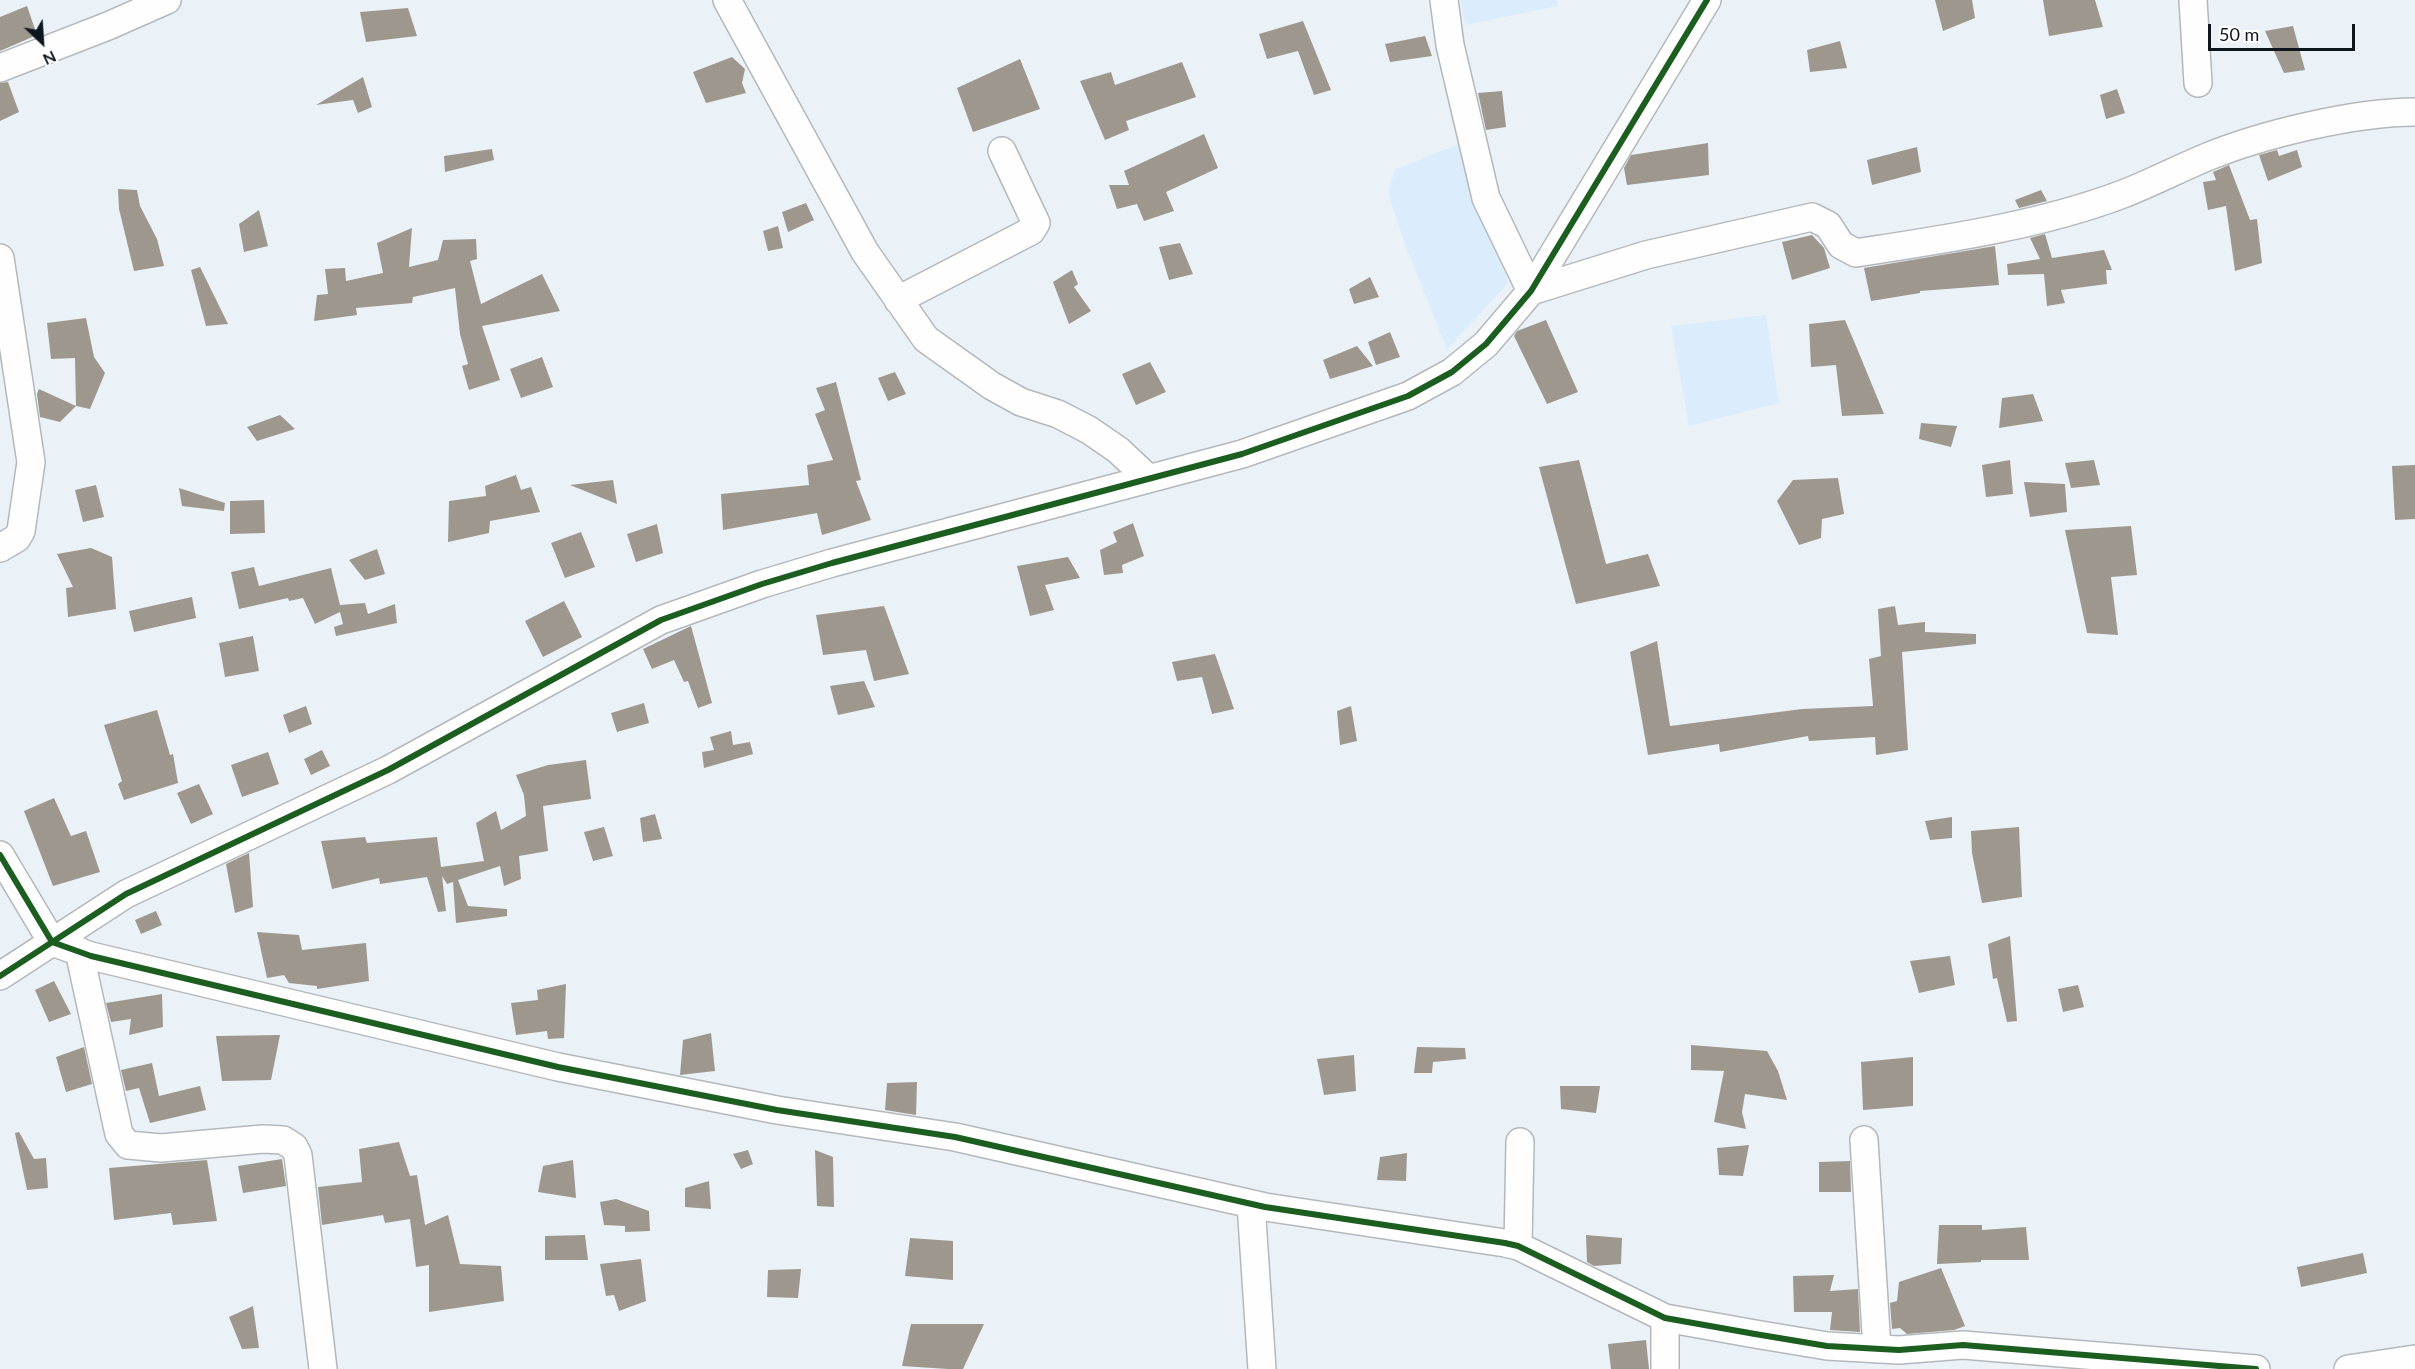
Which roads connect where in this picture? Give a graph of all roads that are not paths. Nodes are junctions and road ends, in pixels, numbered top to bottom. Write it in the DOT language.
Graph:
graph roads {
  1 [pos="167,0"];
  2 [pos="727,0"];
  3 [pos="1444,0"];
  4 [pos="1707,0"];
  5 [pos="2193,0"];
  6 [pos="0,68"];
  7 [pos="2198,83"];
  8 [pos="2415,112"];
  9 [pos="1002,151"];
  10 [pos="0,258"];
  11 [pos="1531,291"];
  12 [pos="898,300"];
  13 [pos="1148,478"];
  14 [pos="0,548"];
  15 [pos="0,855"];
  16 [pos="52,942"];
  17 [pos="79,951"];
  18 [pos="0,976"];
  19 [pos="1864,1140"];
  20 [pos="1520,1142"];
  21 [pos="1251,1204"];
  22 [pos="1518,1246"];
  23 [pos="1665,1318"];
  24 [pos="1877,1349"];
  25 [pos="2415,1359"];
  26 [pos="323,1369"];
  27 [pos="1262,1369"];
  28 [pos="1665,1369"];
  29 [pos="2256,1369"];
  30 [pos="2348,1369"];
  1 -- 6 [label="street"];
  2 -- 12 [label="street"];
  3 -- 11 [label="street"];
  4 -- 11 [label="street"];
  5 -- 7 [label="street"];
  8 -- 11 [label="street"];
  9 -- 12 [label="street"];
  10 -- 14 [label="street"];
  11 -- 13 [label="street"];
  12 -- 13 [label="street"];
  13 -- 16 [label="street"];
  15 -- 16 [label="street"];
  16 -- 17 [label="street"];
  16 -- 18 [label="street"];
  17 -- 21 [label="street"];
  17 -- 26 [label="street"];
  19 -- 24 [label="street"];
  20 -- 22 [label="street"];
  21 -- 22 [label="street"];
  21 -- 27 [label="street"];
  22 -- 23 [label="street"];
  23 -- 24 [label="street"];
  23 -- 28 [label="street"];
  24 -- 29 [label="street"];
  25 -- 30 [label="street"];
}
